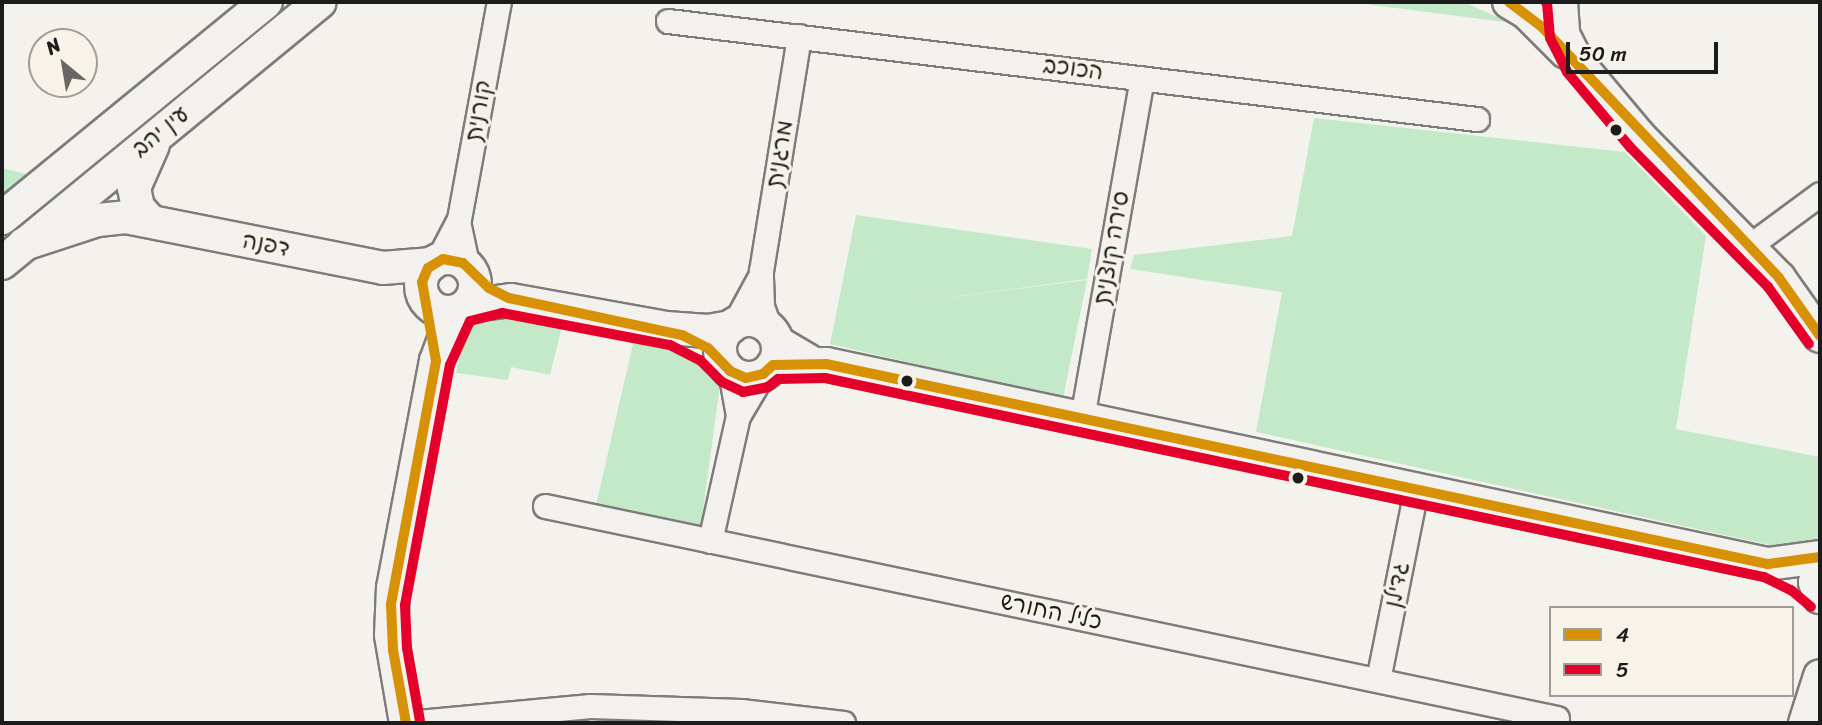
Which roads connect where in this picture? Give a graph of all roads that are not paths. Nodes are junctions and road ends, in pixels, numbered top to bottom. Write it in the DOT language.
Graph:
graph roads {
  1 [pos="266,2"];
  2 [pos="320,2"];
  3 [pos="499,2"];
  4 [pos="1509,2"];
  5 [pos="1561,2"];
  6 [pos="668,21"];
  7 [pos="799,36"];
  8 [pos="1586,74"];
  9 [pos="1142,78"];
  10 [pos="1478,118"];
  11 [pos="160,133"];
  12 [pos="1820,194"];
  13 [pos="2,218"];
  14 [pos="150,222"];
  15 [pos="1748,247"];
  16 [pos="13,253"];
  17 [pos="452,266"];
  18 [pos="383,268"];
  19 [pos="761,271"];
  20 [pos="424,297"];
  21 [pos="516,300"];
  22 [pos="464,308"];
  23 [pos="733,326"];
  24 [pos="659,327"];
  25 [pos="1820,336"];
  26 [pos="770,351"];
  27 [pos="436,361"];
  28 [pos="726,365"];
  29 [pos="738,416"];
  30 [pos="1082,418"];
  31 [pos="1416,489"];
  32 [pos="545,506"];
  33 [pos="710,541"];
  34 [pos="1820,559"];
  35 [pos="1768,564"];
  36 [pos="1819,595"];
  37 [pos="1820,676"];
  38 [pos="1378,680"];
  39 [pos="1557,718"];
  40 [pos="407,723"];
  41 [pos="843,723"];
  42 [pos="1805,723"];
  1 -- 13 [label="street, עין יהב"];
  2 -- 11 [label="street, עין יהב"];
  3 -- 17 [label="street, קורנית"];
  4 -- 8 [label="street"];
  5 -- 8 [label="street"];
  6 -- 7 [label="street, הכוכב"];
  7 -- 9 [label="street, הכוכב"];
  7 -- 19 [label="street, מרגנית"];
  8 -- 15 [label="street"];
  9 -- 10 [label="street, הכוכב"];
  9 -- 30 [label="street, סירה קוצנית"];
  11 -- 14 [label="street"];
  11 -- 16 [label="street, עין יהב"];
  12 -- 15 [label="street"];
  14 -- 16 [label="street, דפנה"];
  14 -- 18 [label="street, דפנה"];
  15 -- 25 [label="street"];
  17 -- 18 [label="street, דפנה"];
  17 -- 20 [label="street"];
  17 -- 21 [label="street"];
  17 -- 22 [label="street"];
  18 -- 20 [label="street, דפנה"];
  19 -- 23 [label="street, מרגנית"];
  19 -- 26 [label="street, מרגנית"];
  20 -- 22 [label="street"];
  20 -- 27 [label="street"];
  21 -- 22 [label="street"];
  21 -- 24 [label="street"];
  22 -- 27 [label="street"];
  23 -- 24 [label="street"];
  23 -- 26 [label="street"];
  23 -- 28 [label="street"];
  24 -- 28 [label="street"];
  26 -- 28 [label="street"];
  26 -- 29 [label="street"];
  26 -- 30 [label="street"];
  27 -- 40 [label="street"];
  28 -- 29 [label="street"];
  29 -- 33 [label="street"];
  30 -- 31 [label="street"];
  31 -- 35 [label="street"];
  31 -- 38 [label="street, גדילן"];
  32 -- 33 [label="street, כליל החורש"];
  33 -- 38 [label="street, כליל החורש"];
  34 -- 35 [label="street"];
  34 -- 36 [label="street"];
  35 -- 36 [label="street"];
  37 -- 42 [label="street"];
  38 -- 39 [label="street, כליל החורש"];
  40 -- 41 [label="street"];
}
